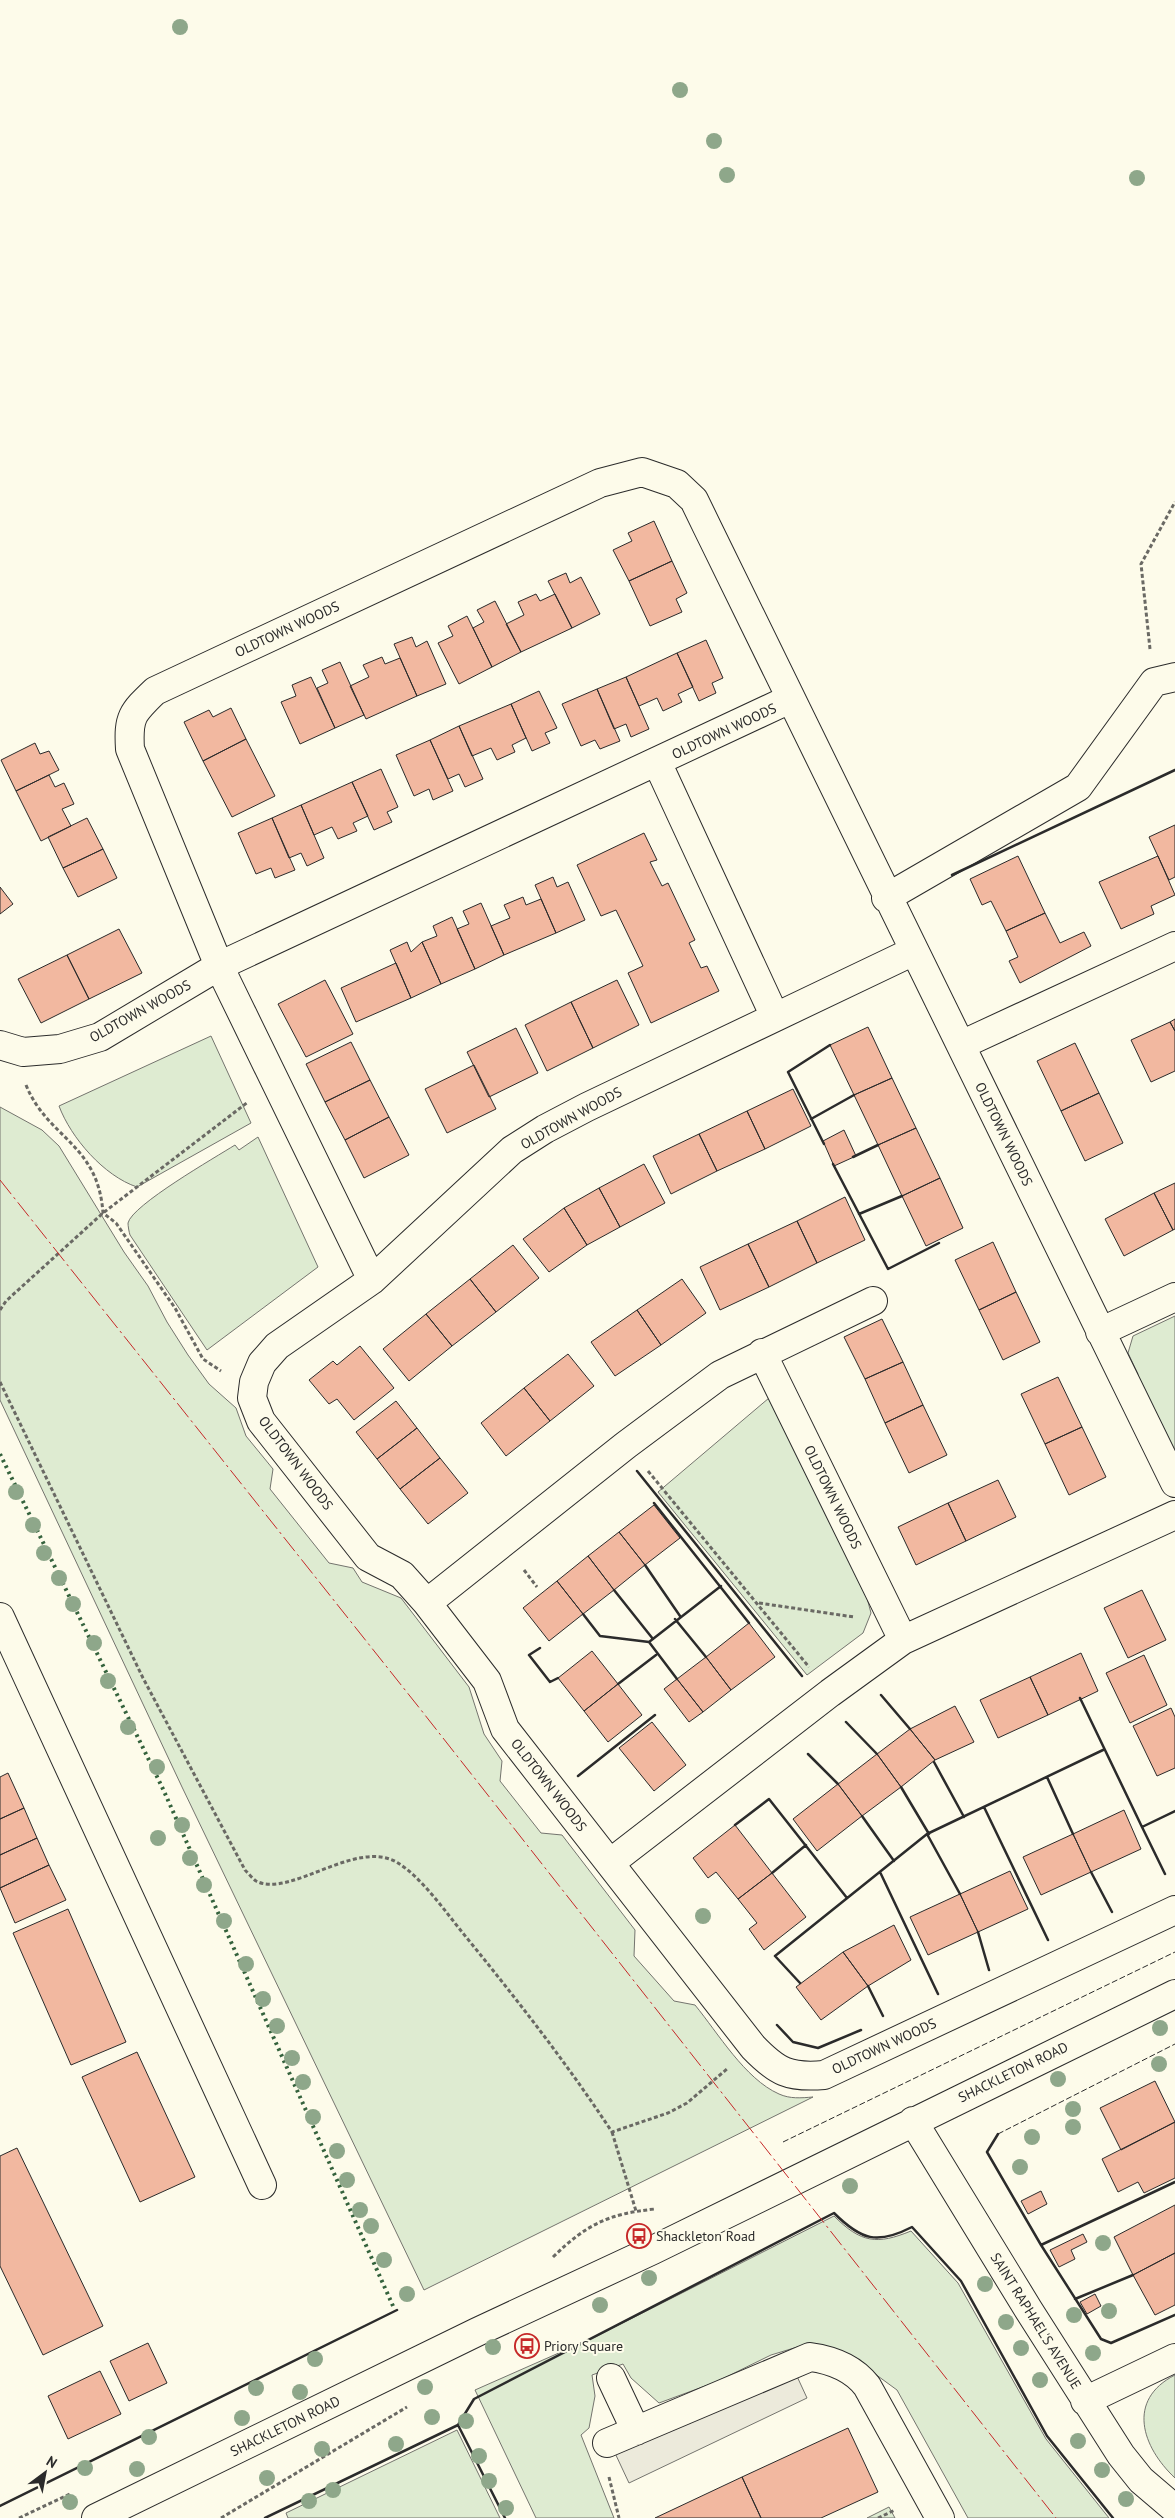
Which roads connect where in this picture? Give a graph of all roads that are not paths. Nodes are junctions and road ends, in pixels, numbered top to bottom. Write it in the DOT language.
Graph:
graph roads {
  1 [pos="1164,679"];
  2 [pos="790,700"];
  3 [pos="657,762"];
  4 [pos="886,898"];
  5 [pos="1175,946"];
  6 [pos="914,951"];
  7 [pos="220,966"];
  8 [pos="775,1017"];
  9 [pos="961,1045"];
  10 [pos="11,1048"];
  11 [pos="372,1280"];
  12 [pos="1175,1297"];
  13 [pos="873,1302"];
  14 [pos="1100,1332"];
  15 [pos="762,1353"];
  16 [pos="1175,1483"];
  17 [pos="1175,1515"];
  18 [pos="427,1603"];
  19 [pos="0,1617"];
  20 [pos="903,1640"];
  21 [pos="610,1863"];
  22 [pos="1175,1910"];
  23 [pos="1175,1994"];
  24 [pos="913,2121"];
  25 [pos="262,2185"];
  26 [pos="1175,2358"];
  27 [pos="611,2378"];
  28 [pos="1085,2400"];
  29 [pos="636,2431"];
  30 [pos="607,2443"];
  31 [pos="1175,2509"];
  32 [pos="96,2518"];
  33 [pos="940,2518"];
  1 -- 4 [label="street"];
  2 -- 3 [label="street, OLDTOWN WOODS"];
  2 -- 4 [label="street, OLDTOWN WOODS"];
  2 -- 7 [label="street, OLDTOWN WOODS"];
  3 -- 7 [label="street, OLDTOWN WOODS"];
  3 -- 8 [label="street, OLDTOWN WOODS"];
  4 -- 6 [label="street, OLDTOWN WOODS"];
  5 -- 9 [label="street"];
  6 -- 8 [label="street, OLDTOWN WOODS"];
  6 -- 9 [label="street, OLDTOWN WOODS"];
  7 -- 10 [label="street, OLDTOWN WOODS"];
  7 -- 11 [label="street, OLDTOWN WOODS"];
  8 -- 11 [label="street, OLDTOWN WOODS"];
  9 -- 14 [label="street, OLDTOWN WOODS"];
  11 -- 18 [label="street, OLDTOWN WOODS"];
  12 -- 14 [label="street"];
  13 -- 15 [label="street"];
  14 -- 16 [label="street, OLDTOWN WOODS"];
  15 -- 18 [label="street"];
  15 -- 20 [label="street, OLDTOWN WOODS"];
  17 -- 20 [label="street"];
  18 -- 21 [label="street, OLDTOWN WOODS"];
  19 -- 25 [label="street"];
  20 -- 21 [label="street"];
  21 -- 22 [label="street, OLDTOWN WOODS"];
  23 -- 24 [label="street, SHACKLETON ROAD"];
  24 -- 28 [label="street, SAINT RAPHAEL'S AVENUE"];
  24 -- 32 [label="street, SHACKLETON ROAD"];
  26 -- 28 [label="street"];
  27 -- 29 [label="street"];
  28 -- 31 [label="street, SAINT RAPHAEL'S AVENUE"];
  29 -- 30 [label="street"];
  29 -- 33 [label="street"];
}
